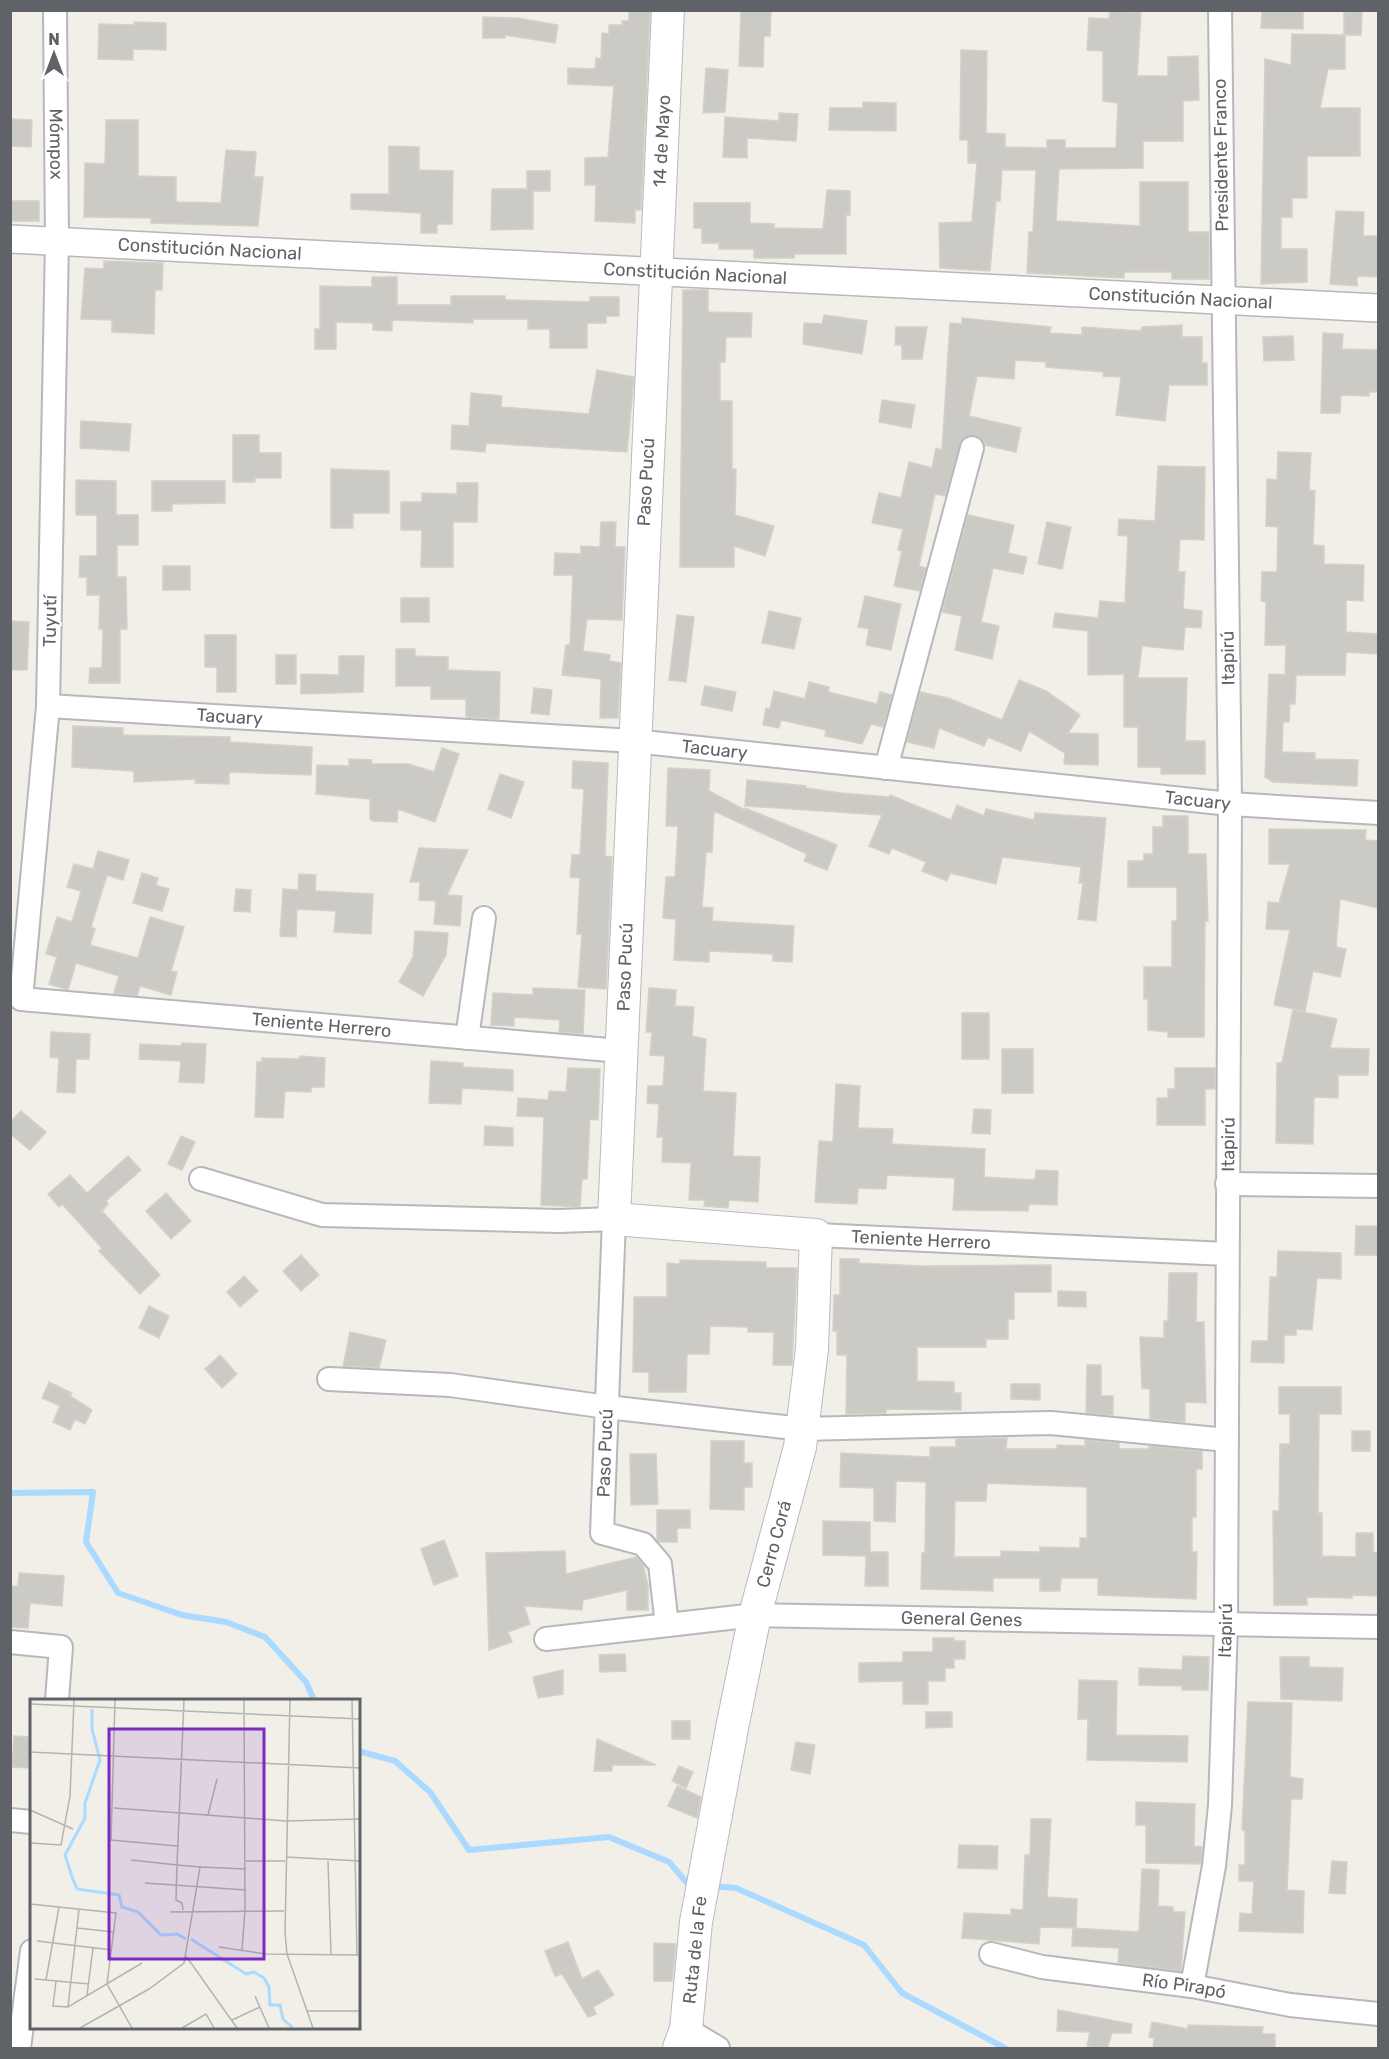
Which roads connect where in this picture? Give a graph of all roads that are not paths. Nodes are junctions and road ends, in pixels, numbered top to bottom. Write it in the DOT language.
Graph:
graph roads {
  1 [pos="55,10"];
  2 [pos="668,10"];
  3 [pos="1220,10"];
  4 [pos="10,239"];
  5 [pos="57,242"];
  6 [pos="656,272"];
  7 [pos="1223,300"];
  8 [pos="1378,308"];
  9 [pos="972,448"];
  10 [pos="48,706"];
  11 [pos="634,741"];
  12 [pos="886,768"];
  13 [pos="1230,804"];
  14 [pos="1378,813"];
  15 [pos="484,918"];
  16 [pos="21,999"];
  17 [pos="466,1038"];
  18 [pos="621,1051"];
  19 [pos="201,1179"];
  20 [pos="1227,1184"];
  21 [pos="1378,1186"];
  22 [pos="614,1219"];
  23 [pos="816,1234"];
  24 [pos="1227,1254"];
  25 [pos="329,1378"];
  26 [pos="607,1407"];
  27 [pos="802,1429"];
  28 [pos="1227,1440"];
  29 [pos="755,1615"];
  30 [pos="1226,1624"];
  31 [pos="667,1625"];
  32 [pos="1378,1627"];
  33 [pos="546,1639"];
  34 [pos="10,1642"];
  35 [pos="57,1699"];
  36 [pos="10,1820"];
  37 [pos="30,1822"];
  38 [pos="707,1850"];
  39 [pos="991,1954"];
  40 [pos="30,1956"];
  41 [pos="19,1986"];
  42 [pos="1192,1986"];
  43 [pos="1378,2014"];
  44 [pos="682,2039"];
  45 [pos="19,2049"];
  46 [pos="718,2049"];
  1 -- 5 [label="street, Mómpox"];
  2 -- 6 [label="main road, 14 de Mayo"];
  3 -- 7 [label="street, Presidente Franco"];
  4 -- 5 [label="street, Constitución Nacional"];
  5 -- 6 [label="street, Constitución Nacional"];
  5 -- 10 [label="street, Tuyutí"];
  6 -- 7 [label="street, Constitución Nacional"];
  6 -- 11 [label="main road, Paso Pucú"];
  7 -- 8 [label="street, Constitución Nacional"];
  7 -- 13 [label="street, Itapirú"];
  9 -- 12 [label="street"];
  10 -- 11 [label="street, Tacuary"];
  10 -- 16 [label="street, Tuyutí"];
  11 -- 12 [label="street, Tacuary"];
  11 -- 18 [label="main road, Paso Pucú"];
  12 -- 13 [label="street, Tacuary"];
  13 -- 14 [label="street, Tacuary"];
  13 -- 20 [label="street, Itapirú"];
  15 -- 17 [label="street"];
  16 -- 17 [label="street, Teniente Herrero"];
  17 -- 18 [label="street, Teniente Herrero"];
  18 -- 22 [label="main road, Paso Pucú"];
  19 -- 22 [label="street"];
  20 -- 21 [label="street"];
  20 -- 24 [label="street, Itapirú"];
  22 -- 23 [label="main road, Teniente Herrero"];
  22 -- 26 [label="street, Paso Pucú"];
  23 -- 24 [label="street, Teniente Herrero"];
  23 -- 27 [label="main road, Cerro Corá"];
  24 -- 28 [label="street, Itapirú"];
  25 -- 26 [label="street"];
  26 -- 27 [label="street"];
  26 -- 31 [label="street, Paso Pucú"];
  27 -- 28 [label="street"];
  27 -- 29 [label="main road, Cerro Corá"];
  28 -- 30 [label="street, Itapirú"];
  29 -- 30 [label="street, General Genes"];
  29 -- 31 [label="street, General Genes"];
  29 -- 38 [label="main road, Cerro Corá"];
  30 -- 32 [label="street, General Genes"];
  30 -- 42 [label="street, Itapirú"];
  31 -- 33 [label="street, General Genes"];
  34 -- 35 [label="street"];
  36 -- 37 [label="street"];
  38 -- 44 [label="main road, Ruta de la Fe"];
  39 -- 42 [label="street, Río Pirapó"];
  40 -- 41 [label="street"];
  41 -- 45 [label="street"];
  42 -- 43 [label="street, Río Pirapó"];
  44 -- 46 [label="street"];
}
